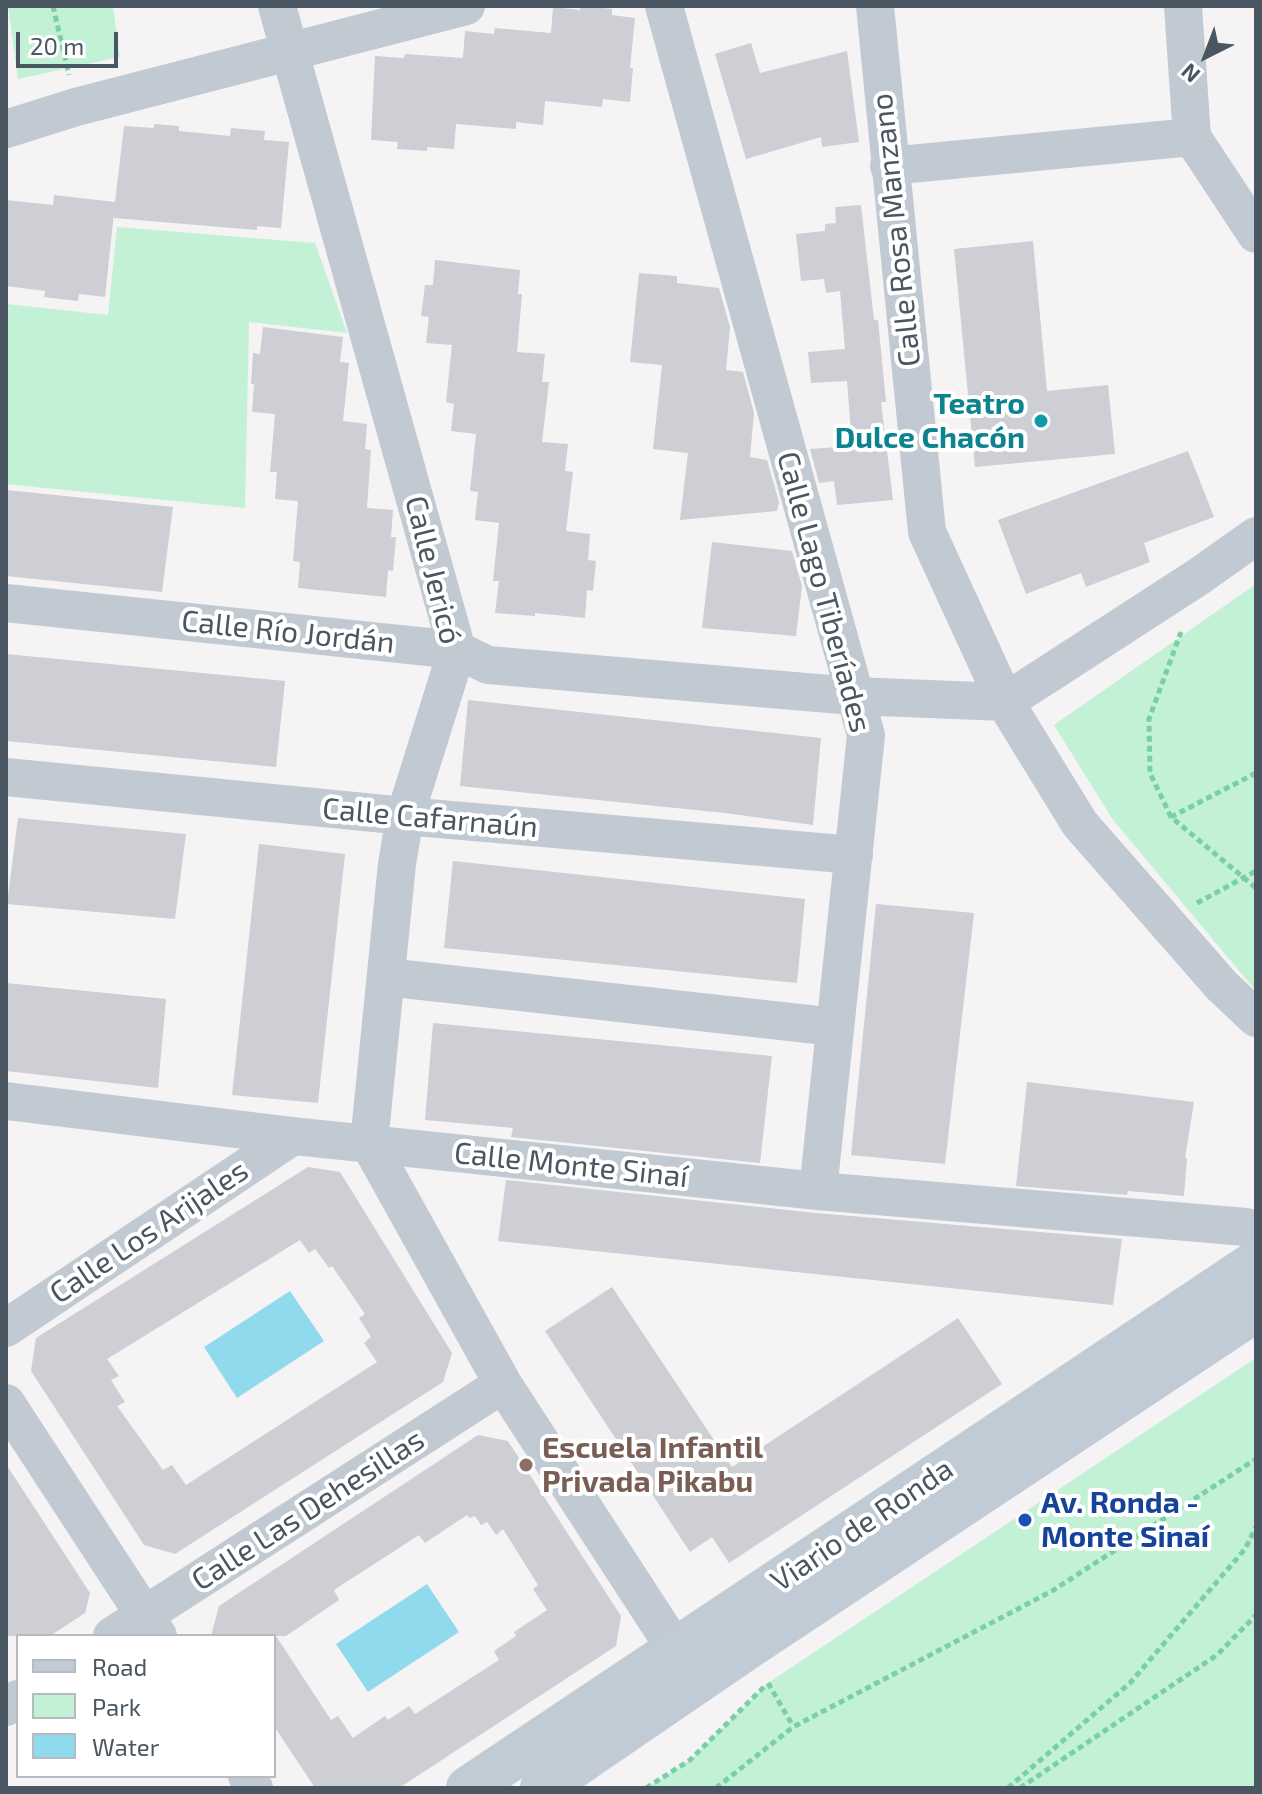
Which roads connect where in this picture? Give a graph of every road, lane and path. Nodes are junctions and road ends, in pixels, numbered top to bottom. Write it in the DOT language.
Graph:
graph roads {
  1 [pos="53,6"];
  2 [pos="277,6"];
  3 [pos="466,6"];
  4 [pos="664,6"];
  5 [pos="875,6"];
  6 [pos="1183,6"];
  7 [pos="289,53"];
  8 [pos="76,107"];
  9 [pos="6,129"];
  10 [pos="1192,137"];
  11 [pos="889,166"];
  12 [pos="1256,234"];
  13 [pos="1256,536"];
  14 [pos="1198,577"];
  15 [pos="6,603"];
  16 [pos="457,650"];
  17 [pos="853,696"];
  18 [pos="1005,702"];
  19 [pos="1256,773"];
  20 [pos="6,777"];
  21 [pos="1249,777"];
  22 [pos="1256,784"];
  23 [pos="405,816"];
  24 [pos="1171,817"];
  25 [pos="854,855"];
  26 [pos="1256,871"];
  27 [pos="1242,878"];
  28 [pos="1256,888"];
  29 [pos="1164,921"];
  30 [pos="386,977"];
  31 [pos="1256,1018"];
  32 [pos="835,1027"];
  33 [pos="6,1101"];
  34 [pos="293,1136"];
  35 [pos="369,1143"];
  36 [pos="818,1191"];
  37 [pos="1256,1231"];
  38 [pos="1256,1262"];
  39 [pos="1256,1310"];
  40 [pos="6,1328"];
  41 [pos="503,1384"];
  42 [pos="6,1403"];
  43 [pos="1256,1459"];
  44 [pos="1256,1527"];
  45 [pos="1256,1615"];
  46 [pos="151,1625"];
  47 [pos="119,1634"];
  48 [pos="676,1650"];
  49 [pos="765,1668"];
  50 [pos="793,1727"];
  51 [pos="468,1788"];
  52 [pos="542,1788"];
  53 [pos="646,1788"];
  54 [pos="716,1788"];
  55 [pos="1008,1788"];
  56 [pos="1020,1788"];
  1 -- 8 [label="path"];
  2 -- 7 [label="street, Calle Jericó"];
  3 -- 7 [label="street"];
  4 -- 17 [label="street, Calle Lago Tiberíades"];
  5 -- 11 [label="street, Calle Rosa Manzano"];
  6 -- 10 [label="street"];
  7 -- 8 [label="street"];
  7 -- 16 [label="street, Calle Jericó"];
  8 -- 9 [label="street"];
  10 -- 11 [label="street"];
  10 -- 12 [label="street"];
  11 -- 18 [label="street, Calle Rosa Manzano"];
  13 -- 14 [label="street"];
  14 -- 18 [label="street"];
  14 -- 24 [label="path"];
  15 -- 16 [label="street, Calle Río Jordán"];
  16 -- 17 [label="street, Calle Río Jordán"];
  16 -- 23 [label="street, Calle Jericó"];
  17 -- 18 [label="street, Calle Río Jordán"];
  17 -- 25 [label="street, Calle Lago Tiberíades"];
  18 -- 29 [label="street, Calle Rosa Manzano"];
  19 -- 21 [label="path"];
  20 -- 23 [label="street, Calle Cafarnaún"];
  21 -- 22 [label="path"];
  21 -- 24 [label="path"];
  23 -- 25 [label="street, Calle Cafarnaún"];
  23 -- 30 [label="street, Calle Jericó"];
  24 -- 27 [label="path"];
  25 -- 32 [label="street, Calle Lago Tiberíades"];
  26 -- 27 [label="path"];
  27 -- 28 [label="path"];
  27 -- 29 [label="path"];
  29 -- 31 [label="street, Calle Rosa Manzano"];
  30 -- 32 [label="street"];
  30 -- 35 [label="street, Calle Jericó"];
  32 -- 36 [label="street, Calle Lago Tiberíades"];
  33 -- 34 [label="street, Calle Monte Sinaí"];
  34 -- 35 [label="street, Calle Monte Sinaí"];
  34 -- 40 [label="street, Calle Los Arijales"];
  35 -- 36 [label="street, Calle Monte Sinaí"];
  35 -- 41 [label="street"];
  36 -- 37 [label="street, Calle Monte Sinaí"];
  38 -- 48 [label="main road, Viario de Ronda"];
  39 -- 49 [label="main road, Viario de Ronda"];
  41 -- 46 [label="street, Calle Las Dehesillas"];
  41 -- 48 [label="street"];
  42 -- 46 [label="street"];
  43 -- 50 [label="path"];
  44 -- 55 [label="path"];
  45 -- 56 [label="path"];
  46 -- 47 [label="street, Calle Las Dehesillas"];
  48 -- 51 [label="main road, Viario de Ronda"];
  49 -- 50 [label="path"];
  49 -- 52 [label="main road, Viario de Ronda"];
  49 -- 53 [label="path"];
  50 -- 54 [label="path"];
}
